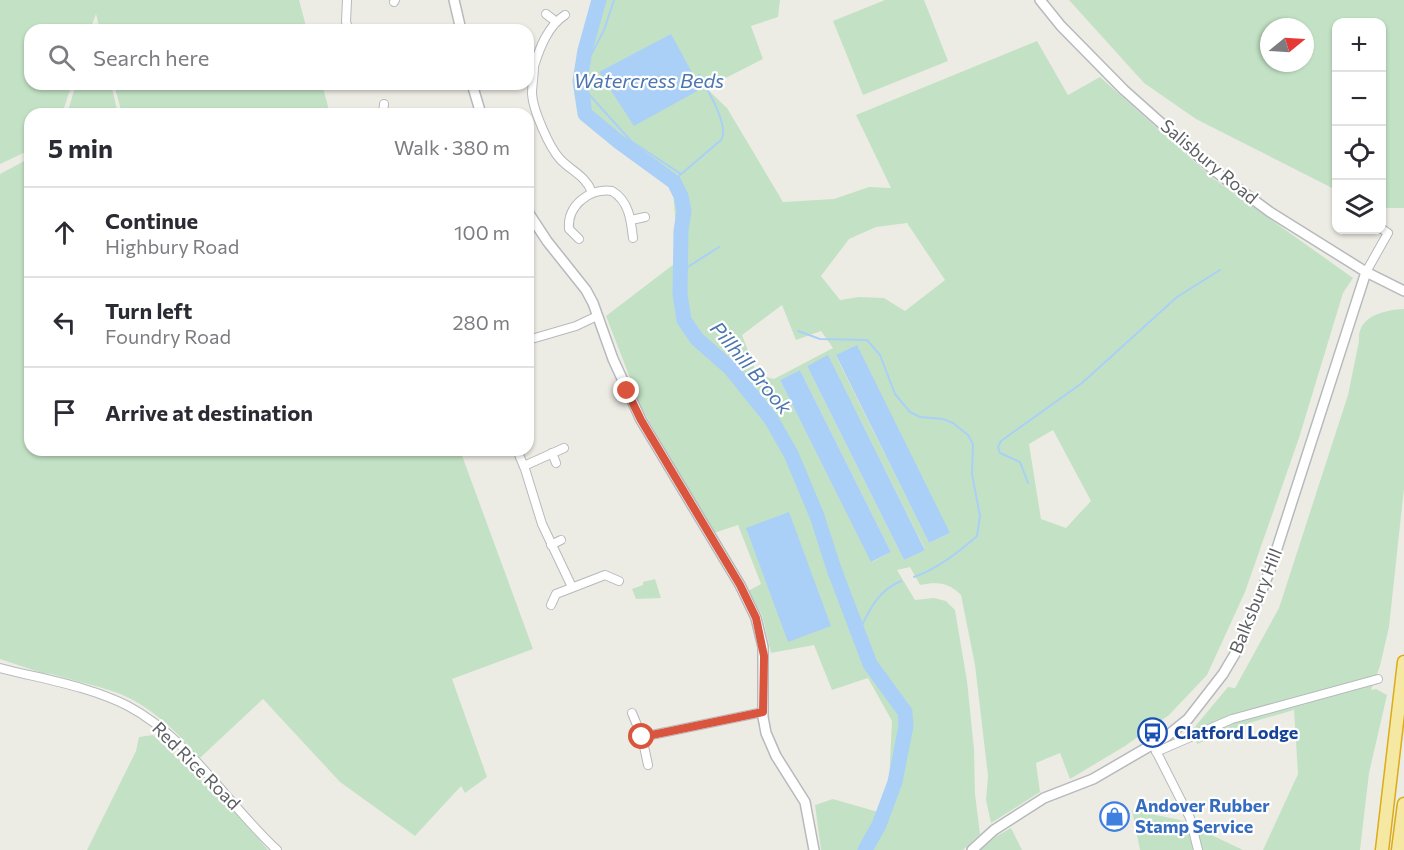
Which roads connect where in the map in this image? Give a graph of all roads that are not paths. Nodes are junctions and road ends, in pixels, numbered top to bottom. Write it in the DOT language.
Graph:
graph roads {
  1 [pos="347,0"];
  2 [pos="454,0"];
  3 [pos="1040,0"];
  4 [pos="546,14"];
  5 [pos="565,15"];
  6 [pos="555,21"];
  7 [pos="348,24"];
  8 [pos="460,24"];
  9 [pos="534,59"];
  10 [pos="474,90"];
  11 [pos="532,90"];
  12 [pos="384,104"];
  13 [pos="384,108"];
  14 [pos="479,108"];
  15 [pos="592,192"];
  16 [pos="645,217"];
  17 [pos="631,220"];
  18 [pos="534,221"];
  19 [pos="569,224"];
  20 [pos="561,230"];
  21 [pos="1384,234"];
  22 [pos="633,238"];
  23 [pos="579,239"];
  24 [pos="1366,272"];
  25 [pos="1404,291"];
  26 [pos="597,316"];
  27 [pos="534,338"];
  28 [pos="564,448"];
  29 [pos="552,453"];
  30 [pos="519,456"];
  31 [pos="556,463"];
  32 [pos="524,466"];
  33 [pos="561,540"];
  34 [pos="551,545"];
  35 [pos="618,581"];
  36 [pos="572,587"];
  37 [pos="551,605"];
  38 [pos="1404,662"];
  39 [pos="0,668"];
  40 [pos="1378,680"];
  41 [pos="763,712"];
  42 [pos="632,713"];
  43 [pos="639,737"];
  44 [pos="1154,748"];
  45 [pos="648,765"];
  46 [pos="1404,804"];
  47 [pos="277,850"];
  48 [pos="814,850"];
  49 [pos="972,850"];
  50 [pos="1198,850"];
  51 [pos="1382,850"];
  52 [pos="1398,850"];
  1 -- 7 [label="street"];
  2 -- 8 [label="street"];
  3 -- 24 [label="street, Salisbury Road"];
  4 -- 6 [label="street"];
  5 -- 6 [label="street"];
  6 -- 9 [label="street"];
  10 -- 14 [label="street"];
  11 -- 15 [label="street"];
  12 -- 13 [label="street"];
  15 -- 17 [label="street"];
  15 -- 19 [label="street"];
  16 -- 17 [label="street"];
  17 -- 22 [label="street"];
  18 -- 26 [label="street"];
  19 -- 20 [label="street"];
  19 -- 23 [label="street"];
  21 -- 24 [label="street, Balksbury Hill"];
  24 -- 25 [label="street, Salisbury Road"];
  24 -- 44 [label="street, Balksbury Hill"];
  26 -- 27 [label="street"];
  26 -- 41 [label="street"];
  28 -- 29 [label="street"];
  29 -- 31 [label="street"];
  29 -- 32 [label="street"];
  30 -- 32 [label="street"];
  32 -- 34 [label="street"];
  33 -- 34 [label="street"];
  34 -- 36 [label="street"];
  35 -- 36 [label="street"];
  36 -- 37 [label="street"];
  38 -- 51 [label="highway"];
  39 -- 47 [label="street, Red Rice Road"];
  40 -- 44 [label="street"];
  41 -- 43 [label="street"];
  41 -- 48 [label="street"];
  42 -- 43 [label="street"];
  43 -- 45 [label="street"];
  44 -- 49 [label="street, Balksbury Hill"];
  44 -- 50 [label="street"];
  46 -- 52 [label="highway"];
}
